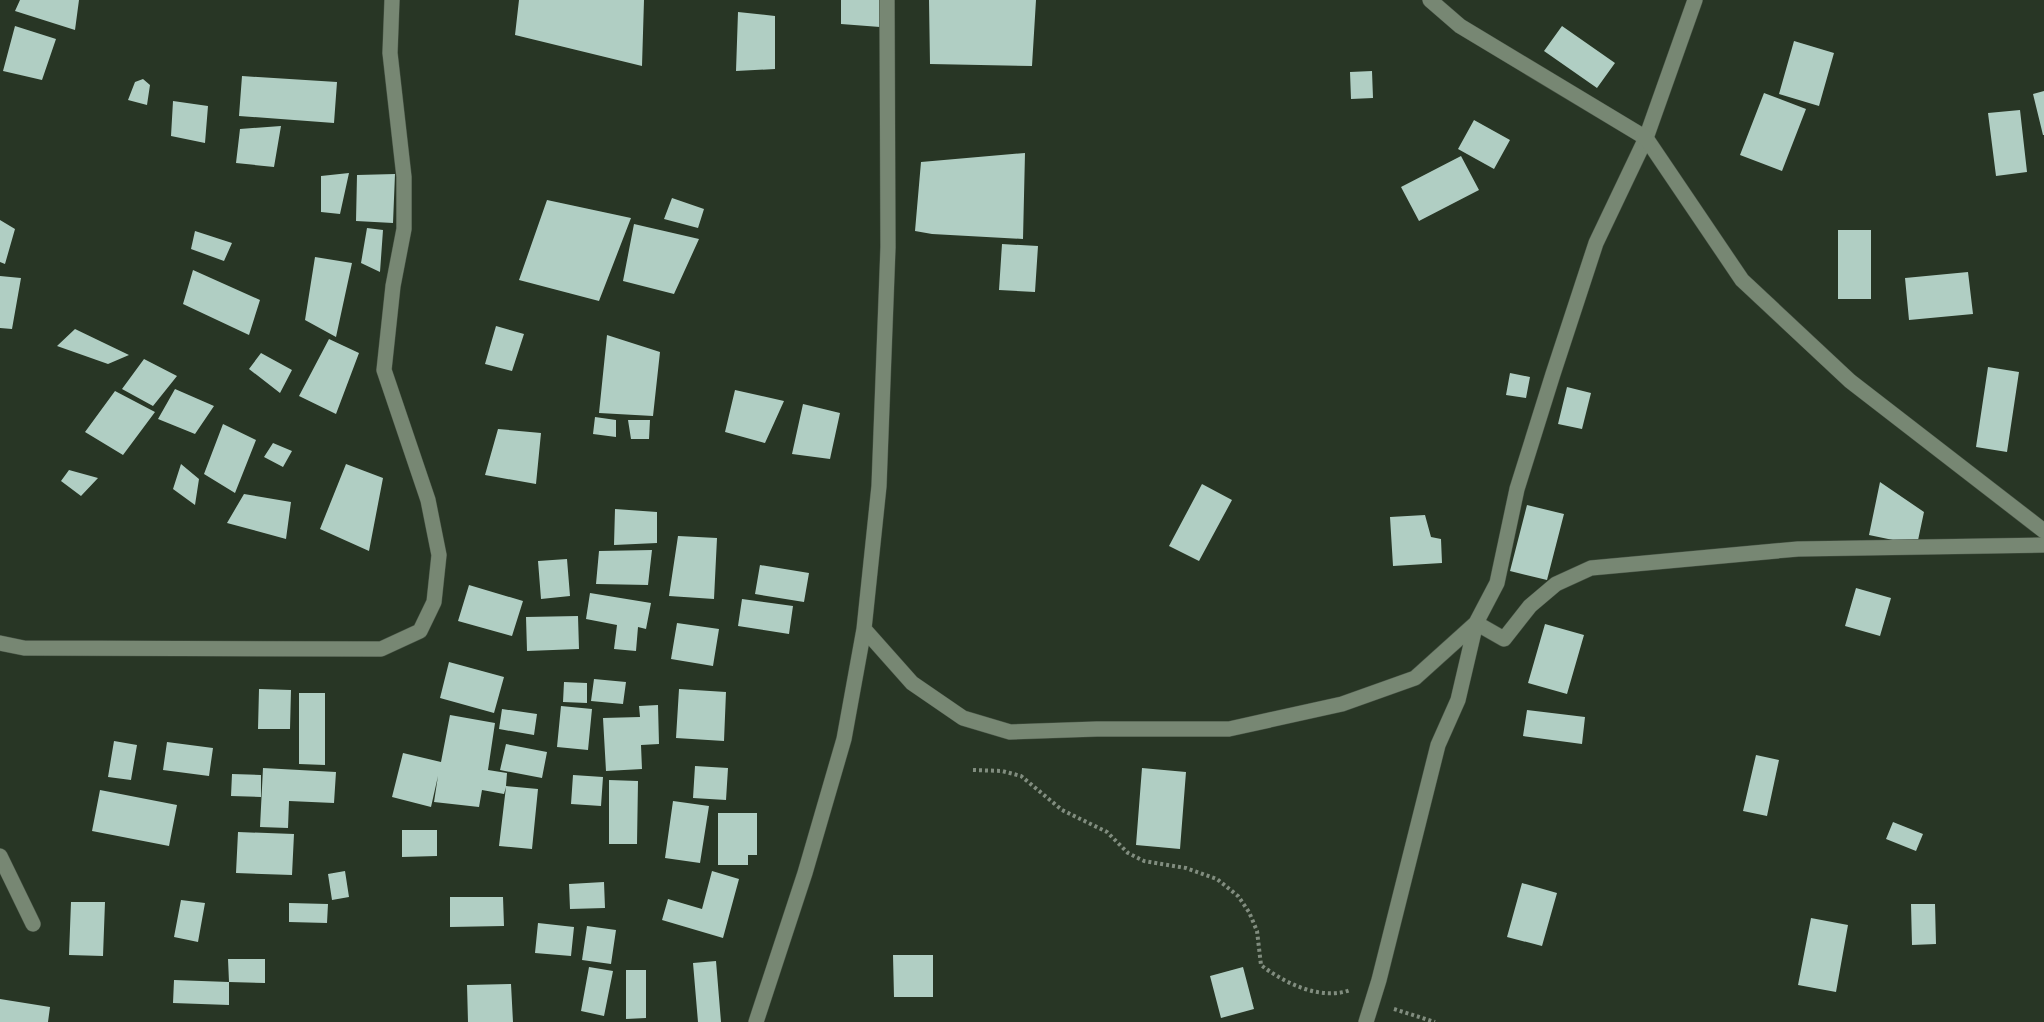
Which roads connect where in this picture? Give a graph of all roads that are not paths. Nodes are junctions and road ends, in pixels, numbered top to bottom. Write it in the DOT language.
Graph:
graph roads {
  1 [pos="392,0"];
  2 [pos="886,0"];
  3 [pos="1430,0"];
  4 [pos="1695,0"];
  5 [pos="1646,138"];
  6 [pos="2044,531"];
  7 [pos="2044,545"];
  8 [pos="1476,623"];
  9 [pos="864,629"];
  10 [pos="0,643"];
  11 [pos="0,856"];
  12 [pos="33,924"];
  13 [pos="756,1022"];
  14 [pos="1366,1022"];
  1 -- 10 [label="street"];
  2 -- 9 [label="street"];
  3 -- 5 [label="street"];
  4 -- 5 [label="street"];
  5 -- 6 [label="street"];
  5 -- 8 [label="street"];
  7 -- 8 [label="street"];
  8 -- 9 [label="street"];
  8 -- 14 [label="street"];
  9 -- 13 [label="street"];
  11 -- 12 [label="street"];
}
